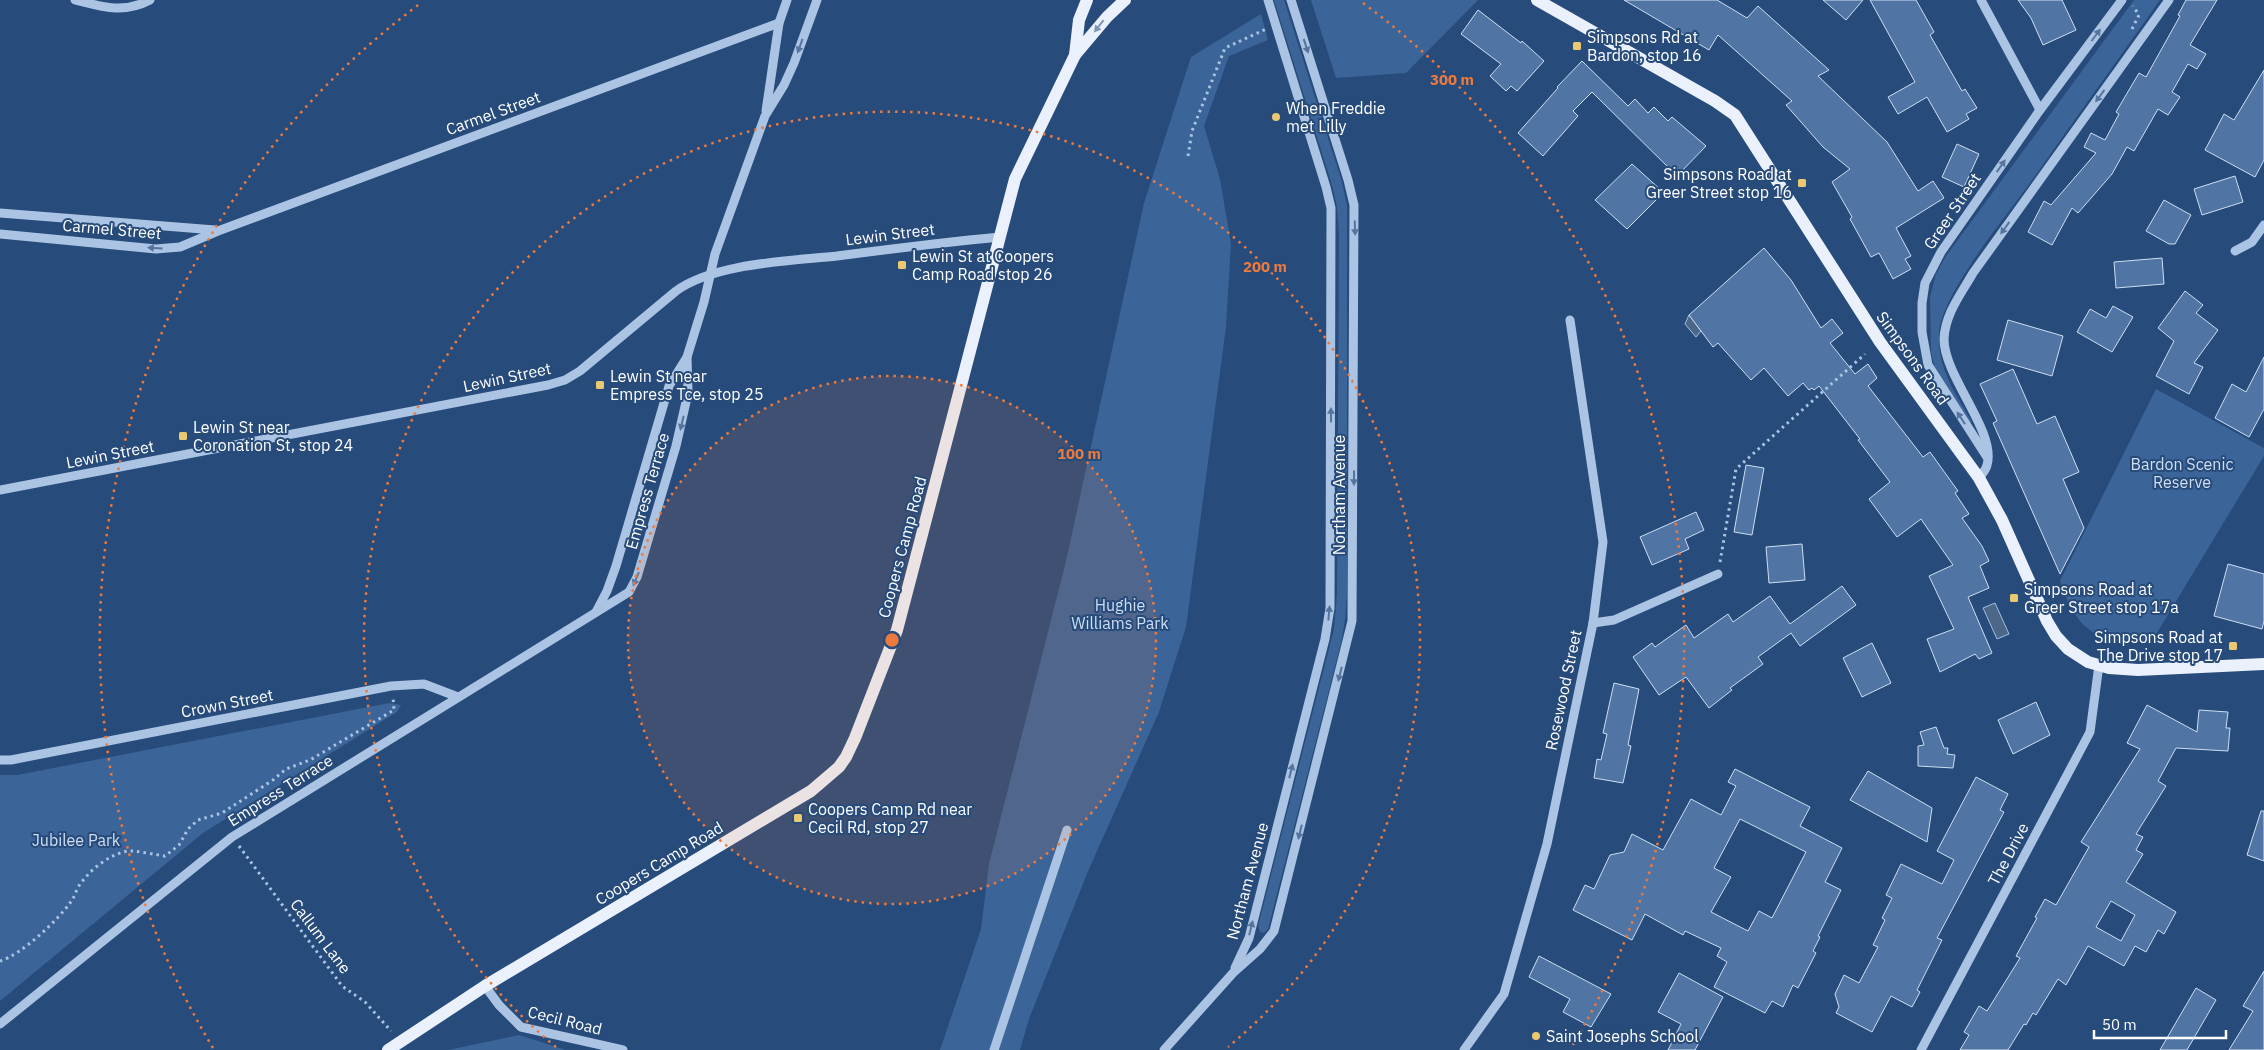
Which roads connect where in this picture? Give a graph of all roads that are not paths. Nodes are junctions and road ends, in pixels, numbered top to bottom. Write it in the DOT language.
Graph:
graph roads {
  1 [pos="75,0"];
  2 [pos="150,0"];
  3 [pos="787,0"];
  4 [pos="817,0"];
  5 [pos="1087,0"];
  6 [pos="1125,0"];
  7 [pos="1268,0"];
  8 [pos="1291,0"];
  9 [pos="1537,0"];
  10 [pos="1981,0"];
  11 [pos="2122,0"];
  12 [pos="2169,0"];
  13 [pos="779,23"];
  14 [pos="1075,55"];
  15 [pos="2040,110"];
  16 [pos="765,116"];
  17 [pos="0,213"];
  18 [pos="2264,225"];
  19 [pos="218,231"];
  20 [pos="0,234"];
  21 [pos="1000,237"];
  22 [pos="2235,250"];
  23 [pos="711,273"];
  24 [pos="1570,320"];
  25 [pos="687,357"];
  26 [pos="1988,459"];
  27 [pos="1978,478"];
  28 [pos="0,485"];
  29 [pos="21,486"];
  30 [pos="0,490"];
  31 [pos="1718,574"];
  32 [pos="596,612"];
  33 [pos="1593,623"];
  34 [pos="2264,664"];
  35 [pos="2099,665"];
  36 [pos="458,697"];
  37 [pos="0,760"];
  38 [pos="1067,830"];
  39 [pos="1233,973"];
  40 [pos="486,986"];
  41 [pos="0,1024"];
  42 [pos="388,1050"];
  43 [pos="623,1050"];
  44 [pos="994,1050"];
  45 [pos="1164,1050"];
  46 [pos="1464,1050"];
  47 [pos="1921,1050"];
  1 -- 2 [label="street"];
  3 -- 13 [label="street, Empress Terrace"];
  4 -- 16 [label="street, Empress Terrace, one-way"];
  5 -- 14 [label="main road, Coopers Camp Road"];
  6 -- 14 [label="main road, Coopers Camp Road, one-way"];
  39 -- 7 [label="street, Northam Avenue, one-way"];
  8 -- 39 [label="street, Northam Avenue, one-way"];
  9 -- 27 [label="main road, Simpsons Road"];
  10 -- 15 [label="street"];
  15 -- 11 [label="street, Greer Street, one-way"];
  12 -- 26 [label="street, one-way"];
  13 -- 16 [label="street, Empress Terrace"];
  13 -- 19 [label="street, Carmel Street"];
  14 -- 21 [label="main road, Coopers Camp Road"];
  26 -- 15 [label="street, Greer Street, one-way"];
  16 -- 23 [label="street, Empress Terrace"];
  17 -- 19 [label="street, Carmel Street"];
  18 -- 22 [label="street"];
  19 -- 20 [label="street, Carmel Street, one-way"];
  21 -- 23 [label="street, Lewin Street"];
  21 -- 40 [label="main road, Coopers Camp Road"];
  23 -- 25 [label="street, Empress Terrace"];
  23 -- 29 [label="street, Lewin Street"];
  24 -- 33 [label="street, Rosewood Street"];
  25 -- 32 [label="street, Empress Terrace"];
  25 -- 32 [label="street, Empress Terrace, one-way"];
  26 -- 27 [label="street"];
  27 -- 35 [label="main road, Simpsons Road"];
  28 -- 29 [label="street, Lewin Street"];
  29 -- 30 [label="street, Lewin Street"];
  31 -- 33 [label="street"];
  32 -- 36 [label="street, Empress Terrace"];
  33 -- 46 [label="street, Rosewood Street"];
  34 -- 35 [label="main road, Simpsons Road"];
  35 -- 47 [label="street, The Drive"];
  36 -- 37 [label="street, Crown Street"];
  36 -- 41 [label="street, Empress Terrace"];
  38 -- 44 [label="street"];
  39 -- 45 [label="street, Northam Avenue"];
  40 -- 42 [label="main road, Coopers Camp Road"];
  40 -- 43 [label="street, Cecil Road"];
}
